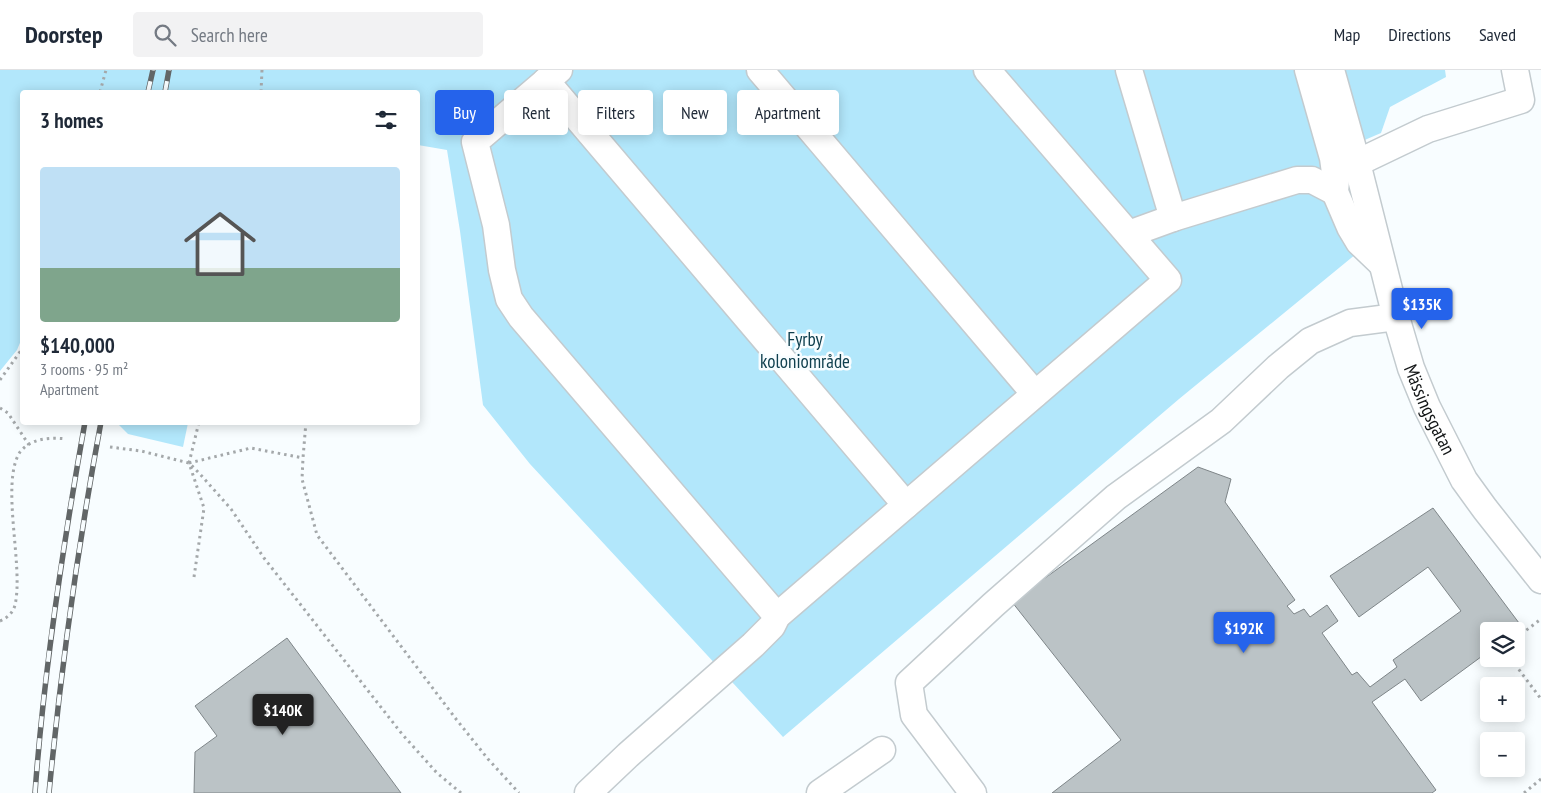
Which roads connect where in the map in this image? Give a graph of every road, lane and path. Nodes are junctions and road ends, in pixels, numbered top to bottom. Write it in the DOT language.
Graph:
graph roads {
  1 [pos="106,70"];
  2 [pos="262,70"];
  3 [pos="760,70"];
  4 [pos="987,70"];
  5 [pos="1129,70"];
  6 [pos="1308,70"];
  7 [pos="1331,70"];
  8 [pos="1515,70"];
  9 [pos="553,76"];
  10 [pos="101,90"];
  11 [pos="261,90"];
  12 [pos="1357,164"];
  13 [pos="1335,192"];
  14 [pos="1172,218"];
  15 [pos="1128,234"];
  16 [pos="1383,265"];
  17 [pos="1396,316"];
  18 [pos="20,352"];
  19 [pos="0,380"];
  20 [pos="1035,394"];
  21 [pos="0,408"];
  22 [pos="198,425"];
  23 [pos="306,425"];
  24 [pos="66,439"];
  25 [pos="29,445"];
  26 [pos="110,447"];
  27 [pos="302,458"];
  28 [pos="190,463"];
  29 [pos="906,505"];
  30 [pos="194,577"];
  31 [pos="1541,580"];
  32 [pos="777,616"];
  33 [pos="1541,620"];
  34 [pos="0,621"];
  35 [pos="1525,632"];
  36 [pos="1517,667"];
  37 [pos="1541,699"];
  38 [pos="882,750"];
  39 [pos="1541,779"];
  40 [pos="461,793"];
  41 [pos="519,793"];
  42 [pos="588,793"];
  43 [pos="820,793"];
  44 [pos="973,793"];
  45 [pos="1524,793"];
  1 -- 10 [label="path"];
  2 -- 11 [label="path"];
  3 -- 20 [label="street"];
  4 -- 15 [label="street"];
  5 -- 14 [label="street"];
  6 -- 13 [label="street"];
  7 -- 12 [label="street, Mässingsgatan"];
  8 -- 12 [label="street"];
  9 -- 29 [label="street"];
  9 -- 32 [label="street"];
  12 -- 16 [label="street, Mässingsgatan"];
  13 -- 14 [label="street"];
  13 -- 16 [label="street"];
  14 -- 15 [label="street"];
  15 -- 20 [label="street"];
  16 -- 17 [label="street, Mässingsgatan"];
  17 -- 31 [label="street, Mässingsgatan"];
  17 -- 44 [label="street"];
  18 -- 19 [label="path"];
  20 -- 29 [label="street"];
  21 -- 25 [label="path"];
  22 -- 28 [label="path"];
  23 -- 27 [label="path"];
  24 -- 25 [label="path"];
  25 -- 34 [label="path"];
  26 -- 28 [label="path"];
  27 -- 28 [label="path"];
  27 -- 41 [label="path"];
  28 -- 30 [label="path"];
  28 -- 40 [label="path"];
  29 -- 32 [label="street"];
  32 -- 42 [label="street"];
  33 -- 35 [label="path"];
  36 -- 37 [label="path"];
  38 -- 43 [label="street"];
  39 -- 45 [label="path"];
}
